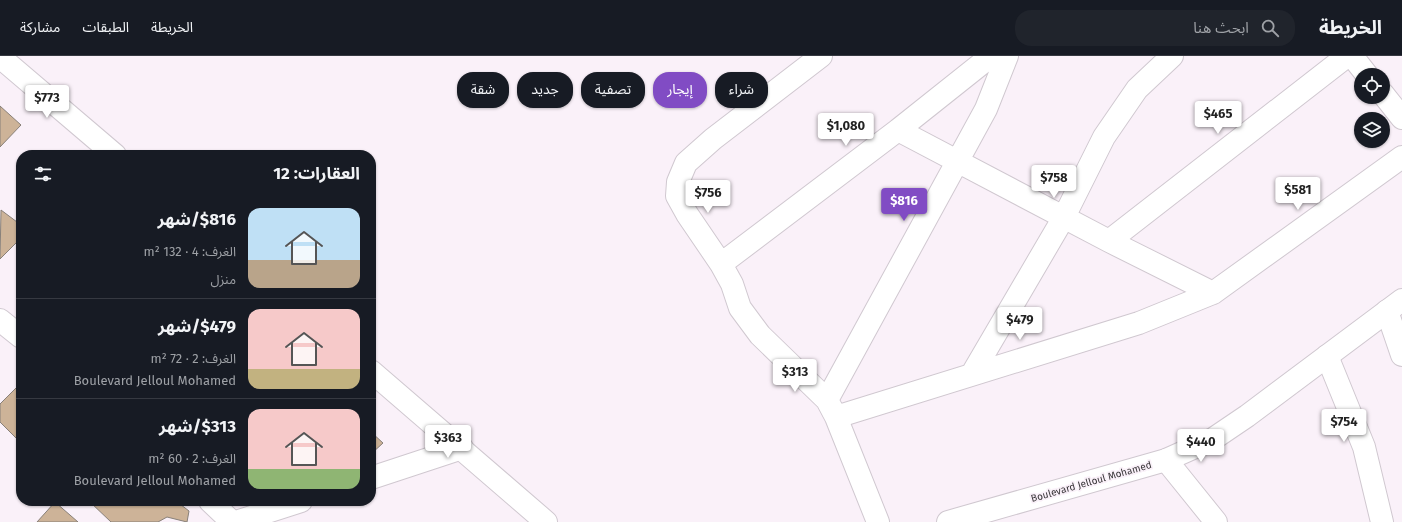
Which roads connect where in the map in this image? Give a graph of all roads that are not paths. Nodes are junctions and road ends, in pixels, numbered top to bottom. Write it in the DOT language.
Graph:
graph roads {
  1 [pos="821,56"];
  2 [pos="991,56"];
  3 [pos="1007,56"];
  4 [pos="1172,56"];
  5 [pos="1347,56"];
  6 [pos="1352,56"];
  7 [pos="0,57"];
  8 [pos="798,65"];
  9 [pos="1362,68"];
  10 [pos="1390,103"];
  11 [pos="1402,118"];
  12 [pos="898,130"];
  13 [pos="110,150"];
  14 [pos="1402,157"];
  15 [pos="956,162"];
  16 [pos="1064,217"];
  17 [pos="1108,242"];
  18 [pos="721,264"];
  19 [pos="1214,293"];
  20 [pos="1395,305"];
  21 [pos="0,320"];
  22 [pos="16,334"];
  23 [pos="1402,355"];
  24 [pos="1328,356"];
  25 [pos="972,374"];
  26 [pos="376,375"];
  27 [pos="831,408"];
  28 [pos="462,448"];
  29 [pos="1166,460"];
  30 [pos="376,476"];
  31 [pos="215,506"];
  32 [pos="286,506"];
  33 [pos="232,522"];
  34 [pos="236,522"];
  35 [pos="546,522"];
  36 [pos="878,522"];
  37 [pos="948,522"];
  38 [pos="1216,522"];
  39 [pos="1382,522"];
  1 -- 8 [label="street"];
  2 -- 12 [label="street"];
  3 -- 15 [label="street"];
  4 -- 16 [label="street"];
  5 -- 17 [label="street"];
  6 -- 9 [label="street"];
  7 -- 13 [label="street"];
  8 -- 18 [label="street"];
  10 -- 11 [label="street"];
  12 -- 15 [label="street"];
  12 -- 18 [label="street"];
  14 -- 19 [label="street"];
  15 -- 16 [label="street"];
  15 -- 27 [label="street"];
  16 -- 17 [label="street"];
  16 -- 25 [label="street"];
  17 -- 19 [label="street"];
  18 -- 27 [label="street"];
  19 -- 25 [label="street"];
  20 -- 23 [label="street"];
  20 -- 24 [label="street, Boulevard Jelloul Mohamed"];
  21 -- 22 [label="street"];
  24 -- 29 [label="street, Boulevard Jelloul Mohamed"];
  24 -- 39 [label="street"];
  25 -- 27 [label="street"];
  26 -- 28 [label="street"];
  27 -- 36 [label="street"];
  28 -- 30 [label="street"];
  28 -- 35 [label="street"];
  29 -- 37 [label="street, Boulevard Jelloul Mohamed"];
  29 -- 38 [label="street"];
  31 -- 33 [label="street"];
  32 -- 34 [label="street"];
}
